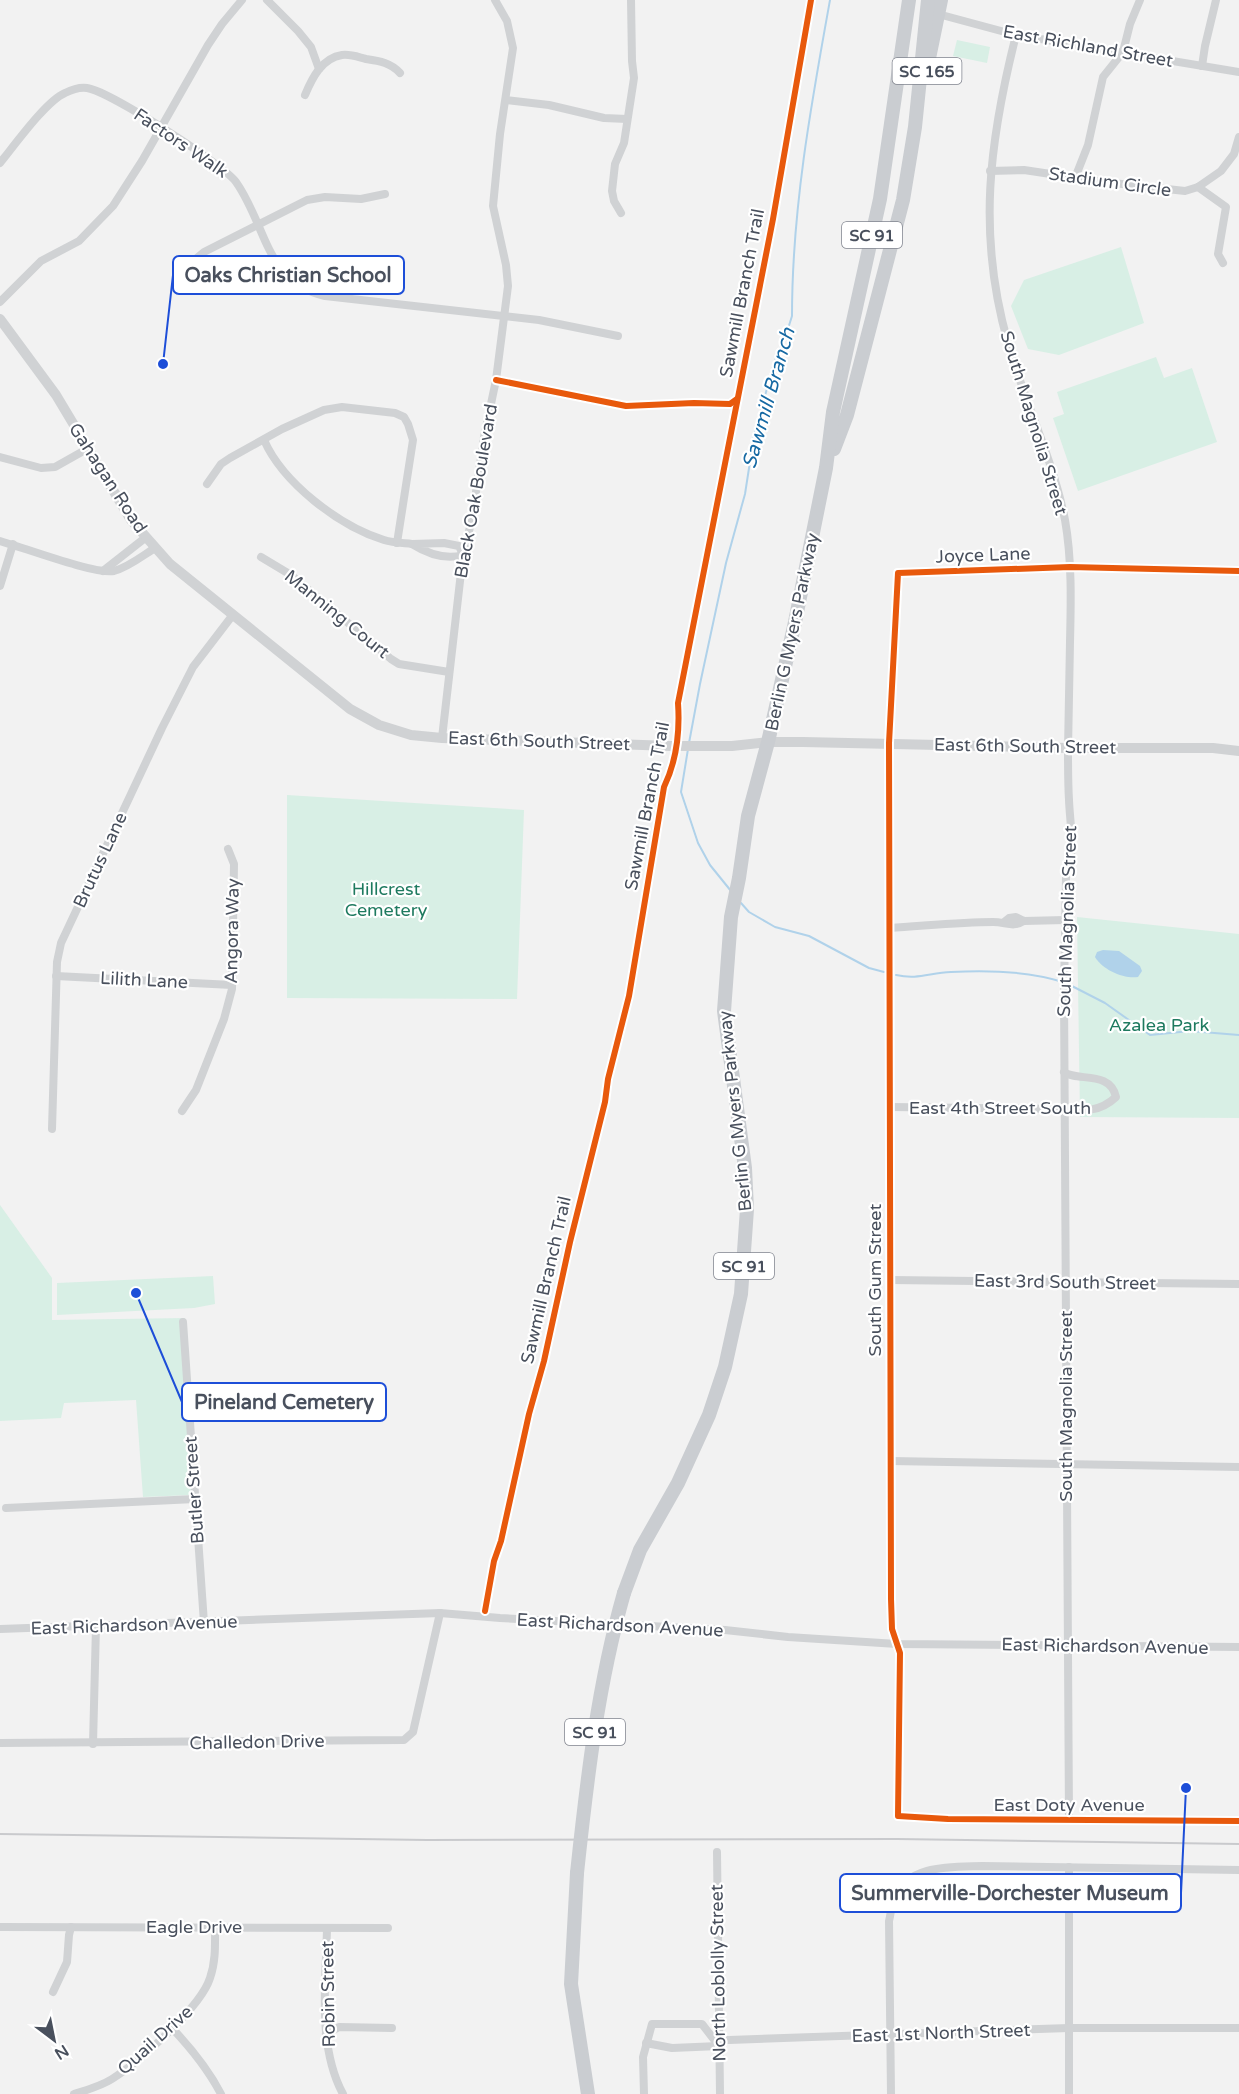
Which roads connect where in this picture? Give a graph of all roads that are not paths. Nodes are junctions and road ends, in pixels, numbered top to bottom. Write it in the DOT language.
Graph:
graph roads {
  1 [pos="242,0"];
  2 [pos="267,0"];
  3 [pos="495,0"];
  4 [pos="632,0"];
  5 [pos="909,0"];
  6 [pos="928,0"];
  7 [pos="940,0"];
  8 [pos="1140,0"];
  9 [pos="1214,1"];
  10 [pos="938,14"];
  11 [pos="1016,35"];
  12 [pos="1123,52"];
  13 [pos="1202,66"];
  14 [pos="319,69"];
  15 [pos="1239,72"];
  16 [pos="400,73"];
  17 [pos="305,95"];
  18 [pos="506,100"];
  19 [pos="627,119"];
  20 [pos="915,127"];
  21 [pos="161,128"];
  22 [pos="1239,137"];
  23 [pos="0,163"];
  24 [pos="990,171"];
  25 [pos="1075,178"];
  26 [pos="1198,187"];
  27 [pos="385,194"];
  28 [pos="621,213"];
  29 [pos="258,225"];
  30 [pos="1222,263"];
  31 [pos="182,283"];
  32 [pos="0,302"];
  33 [pos="504,316"];
  34 [pos="0,319"];
  35 [pos="618,336"];
  36 [pos="264,440"];
  37 [pos="87,449"];
  38 [pos="0,457"];
  39 [pos="826,468"];
  40 [pos="207,484"];
  41 [pos="145,538"];
  42 [pos="0,541"];
  43 [pos="397,543"];
  44 [pos="13,544"];
  45 [pos="412,544"];
  46 [pos="155,548"];
  47 [pos="463,555"];
  48 [pos="261,557"];
  49 [pos="1070,567"];
  50 [pos="103,571"];
  51 [pos="1239,571"];
  52 [pos="0,586"];
  53 [pos="234,617"];
  54 [pos="449,672"];
  55 [pos="442,738"];
  56 [pos="768,742"];
  57 [pos="889,743"];
  58 [pos="1068,748"];
  59 [pos="1239,751"];
  60 [pos="228,849"];
  61 [pos="1065,920"];
  62 [pos="890,927"];
  63 [pos="56,976"];
  64 [pos="232,985"];
  65 [pos="1064,1072"];
  66 [pos="890,1107"];
  67 [pos="1064,1109"];
  68 [pos="182,1111"];
  69 [pos="52,1129"];
  70 [pos="890,1280"];
  71 [pos="1065,1282"];
  72 [pos="1239,1284"];
  73 [pos="183,1322"];
  74 [pos="891,1461"];
  75 [pos="1067,1464"];
  76 [pos="1239,1467"];
  77 [pos="195,1499"];
  78 [pos="6,1508"];
  79 [pos="440,1613"];
  80 [pos="204,1623"];
  81 [pos="96,1626"];
  82 [pos="0,1629"];
  83 [pos="897,1644"];
  84 [pos="1068,1646"];
  85 [pos="1239,1647"];
  86 [pos="0,1743"];
  87 [pos="93,1744"];
  88 [pos="898,1816"];
  89 [pos="1069,1820"];
  90 [pos="1239,1821"];
  91 [pos="717,1852"];
  92 [pos="1069,1867"];
  93 [pos="1239,1870"];
  94 [pos="0,1927"];
  95 [pos="71,1927"];
  96 [pos="215,1928"];
  97 [pos="327,1928"];
  98 [pos="388,1928"];
  99 [pos="53,1992"];
  100 [pos="171,2027"];
  101 [pos="392,2028"];
  102 [pos="1069,2028"];
  103 [pos="1239,2028"];
  104 [pos="326,2034"];
  105 [pos="890,2034"];
  106 [pos="646,2043"];
  107 [pos="719,2046"];
  108 [pos="74,2094"];
  109 [pos="221,2094"];
  110 [pos="343,2094"];
  111 [pos="588,2094"];
  112 [pos="644,2094"];
  113 [pos="720,2094"];
  114 [pos="891,2094"];
  115 [pos="1069,2094"];
  1 -- 21 [label="street"];
  2 -- 14 [label="street"];
  3 -- 18 [label="street, Black Oak Boulevard"];
  4 -- 19 [label="street"];
  5 -- 39 [label="main road, Berlin G Myers Parkway / SC 91"];
  6 -- 20 [label="main road, Berlin G Myers Parkway / SC 91"];
  7 -- 10 [label="main road, SC 165"];
  8 -- 12 [label="street"];
  9 -- 13 [label="street"];
  10 -- 11 [label="street, East Richland Street"];
  10 -- 20 [label="main road, SC 165"];
  11 -- 12 [label="street, East Richland Street"];
  11 -- 24 [label="street, South Magnolia Street"];
  12 -- 13 [label="street, East Richland Street"];
  12 -- 25 [label="street"];
  13 -- 15 [label="street, East Richland Street"];
  14 -- 16 [label="street"];
  14 -- 17 [label="street"];
  18 -- 19 [label="street"];
  18 -- 33 [label="street, Black Oak Boulevard"];
  19 -- 28 [label="street"];
  20 -- 39 [label="main road, Berlin G Myers Parkway / SC 91"];
  21 -- 23 [label="street, Factors Walk"];
  21 -- 29 [label="street, Factors Walk"];
  21 -- 32 [label="street"];
  22 -- 26 [label="street, Stadium Circle"];
  24 -- 25 [label="street, Stadium Circle"];
  24 -- 49 [label="street, South Magnolia Street"];
  25 -- 26 [label="street, Stadium Circle"];
  26 -- 30 [label="street"];
  27 -- 29 [label="street"];
  29 -- 31 [label="street"];
  29 -- 33 [label="street, Factors Walk"];
  33 -- 35 [label="street, Factors Walk"];
  33 -- 47 [label="street, Black Oak Boulevard"];
  34 -- 37 [label="street, Gahagan Road"];
  36 -- 40 [label="street"];
  36 -- 43 [label="street"];
  36 -- 43 [label="street"];
  37 -- 38 [label="street"];
  37 -- 41 [label="street, Gahagan Road"];
  39 -- 56 [label="main road, Berlin G Myers Parkway / SC 91"];
  41 -- 46 [label="street, Gahagan Road"];
  41 -- 50 [label="street"];
  42 -- 44 [label="street"];
  43 -- 45 [label="street"];
  44 -- 50 [label="street"];
  44 -- 52 [label="street"];
  45 -- 47 [label="street"];
  45 -- 47 [label="street"];
  46 -- 50 [label="street"];
  46 -- 53 [label="street, Gahagan Road"];
  47 -- 54 [label="street, Black Oak Boulevard"];
  48 -- 54 [label="street, Manning Court"];
  49 -- 51 [label="street, Joyce Lane"];
  49 -- 57 [label="street, Joyce Lane"];
  49 -- 58 [label="street, South Magnolia Street"];
  53 -- 55 [label="street, East 6th South Street"];
  53 -- 63 [label="street, Brutus Lane"];
  54 -- 55 [label="street, Black Oak Boulevard"];
  55 -- 56 [label="street, East 6th South Street"];
  56 -- 57 [label="street, East 6th South Street"];
  56 -- 111 [label="main road, Berlin G Myers Parkway / SC 91, bridge"];
  57 -- 58 [label="street, East 6th South Street"];
  57 -- 62 [label="street, South Gum Street"];
  58 -- 59 [label="street, East 6th South Street"];
  58 -- 61 [label="street, South Magnolia Street"];
  60 -- 64 [label="street, Angora Way"];
  61 -- 62 [label="street"];
  61 -- 65 [label="street, South Magnolia Street"];
  62 -- 66 [label="street, South Gum Street"];
  63 -- 64 [label="street, Lilith Lane"];
  63 -- 69 [label="street, Brutus Lane"];
  64 -- 68 [label="street, Angora Way"];
  65 -- 67 [label="street, South Magnolia Street"];
  65 -- 67 [label="street, East 4th Street South"];
  66 -- 67 [label="street, East 4th Street South"];
  66 -- 70 [label="street, South Gum Street"];
  67 -- 71 [label="street, South Magnolia Street"];
  70 -- 71 [label="street, East 3rd South Street"];
  70 -- 74 [label="street, South Gum Street"];
  71 -- 72 [label="street, East 3rd South Street"];
  71 -- 75 [label="street, South Magnolia Street"];
  73 -- 77 [label="street, Butler Street"];
  74 -- 75 [label="street"];
  74 -- 83 [label="street, South Gum Street"];
  75 -- 76 [label="street"];
  75 -- 84 [label="street, South Magnolia Street"];
  77 -- 78 [label="street"];
  77 -- 80 [label="street, Butler Street"];
  79 -- 80 [label="street, East Richardson Avenue"];
  79 -- 83 [label="street, East Richardson Avenue"];
  79 -- 87 [label="street, Challedon Drive"];
  80 -- 81 [label="street, East Richardson Avenue"];
  81 -- 82 [label="street, East Richardson Avenue"];
  81 -- 87 [label="street"];
  83 -- 84 [label="street, East Richardson Avenue"];
  83 -- 88 [label="street, South Gum Street"];
  84 -- 85 [label="street, East Richardson Avenue"];
  84 -- 89 [label="street, South Magnolia Street"];
  86 -- 87 [label="street, Challedon Drive"];
  88 -- 89 [label="street, East Doty Avenue"];
  89 -- 90 [label="street, East Doty Avenue"];
  91 -- 107 [label="street, North Loblolly Street"];
  92 -- 93 [label="street"];
  92 -- 102 [label="street"];
  92 -- 105 [label="street"];
  94 -- 95 [label="street, Eagle Drive"];
  95 -- 96 [label="street, Eagle Drive"];
  95 -- 99 [label="street"];
  96 -- 97 [label="street, Eagle Drive"];
  96 -- 100 [label="street, Quail Drive"];
  97 -- 98 [label="street, Eagle Drive"];
  97 -- 104 [label="street, Robin Street"];
  100 -- 108 [label="street, Quail Drive"];
  100 -- 109 [label="street"];
  101 -- 104 [label="street"];
  102 -- 103 [label="street, East 1st North Street"];
  102 -- 105 [label="street, East 1st North Street"];
  102 -- 115 [label="street"];
  104 -- 110 [label="street, Robin Street"];
  105 -- 107 [label="street, East 1st North Street"];
  105 -- 114 [label="street"];
  106 -- 107 [label="street, East 1st North Street"];
  106 -- 107 [label="street"];
  106 -- 112 [label="street"];
  107 -- 113 [label="street, North Loblolly Street"];
}
